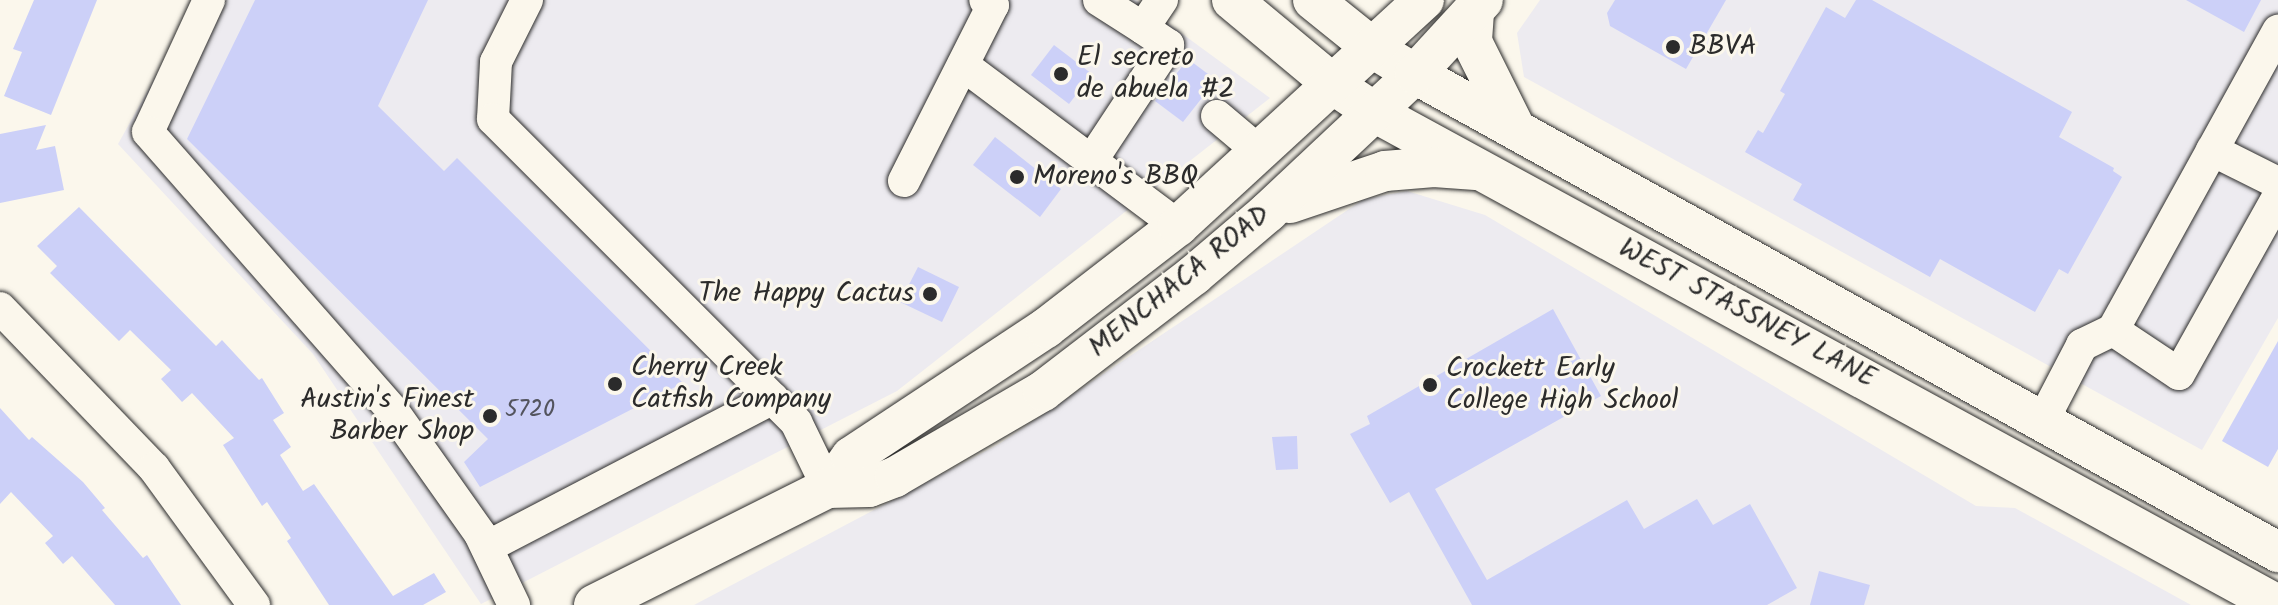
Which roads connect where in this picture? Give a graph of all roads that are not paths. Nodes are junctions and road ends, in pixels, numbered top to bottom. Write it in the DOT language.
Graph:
graph roads {
  1 [pos="209,0"];
  2 [pos="527,0"];
  3 [pos="1099,0"];
  4 [pos="1162,0"];
  5 [pos="1232,0"];
  6 [pos="1313,0"];
  7 [pos="1424,0"];
  8 [pos="991,2"];
  9 [pos="1478,6"];
  10 [pos="1143,28"];
  11 [pos="2278,31"];
  12 [pos="1374,49"];
  13 [pos="963,65"];
  14 [pos="1415,74"];
  15 [pos="1334,85"];
  16 [pos="1374,112"];
  17 [pos="1217,116"];
  18 [pos="1515,128"];
  19 [pos="2212,150"];
  20 [pos="1261,153"];
  21 [pos="1092,160"];
  22 [pos="1484,171"];
  23 [pos="904,181"];
  24 [pos="2278,183"];
  25 [pos="2278,197"];
  26 [pos="1268,212"];
  27 [pos="1178,226"];
  28 [pos="0,308"];
  29 [pos="2113,330"];
  30 [pos="773,398"];
  31 [pos="2042,422"];
  32 [pos="2008,456"];
  33 [pos="828,488"];
  34 [pos="487,547"];
  35 [pos="2278,552"];
  36 [pos="254,605"];
  37 [pos="514,605"];
  38 [pos="594,605"];
  39 [pos="2278,605"];
  1 -- 34 [label="street"];
  2 -- 30 [label="street"];
  3 -- 10 [label="street"];
  4 -- 10 [label="street"];
  5 -- 15 [label="main road, WEST STASSNEY LANE"];
  6 -- 12 [label="main road, WEST STASSNEY LANE"];
  7 -- 12 [label="main road, MENCHACA ROAD"];
  8 -- 13 [label="street"];
  9 -- 14 [label="main road, MENCHACA ROAD"];
  9 -- 18 [label="main road"];
  10 -- 21 [label="street"];
  11 -- 19 [label="street"];
  12 -- 14 [label="main road, WEST STASSNEY LANE"];
  12 -- 15 [label="main road, MENCHACA ROAD"];
  13 -- 21 [label="street"];
  13 -- 23 [label="street"];
  14 -- 16 [label="main road, MENCHACA ROAD"];
  14 -- 18 [label="main road, WEST STASSNEY LANE"];
  15 -- 16 [label="main road, WEST STASSNEY LANE"];
  15 -- 20 [label="main road, MENCHACA ROAD"];
  16 -- 22 [label="main road, WEST STASSNEY LANE"];
  16 -- 26 [label="main road, MENCHACA ROAD"];
  17 -- 20 [label="street"];
  18 -- 31 [label="main road, WEST STASSNEY LANE"];
  19 -- 24 [label="street"];
  19 -- 29 [label="street"];
  20 -- 27 [label="main road, MENCHACA ROAD"];
  21 -- 27 [label="street"];
  22 -- 26 [label="main road"];
  22 -- 32 [label="main road, WEST STASSNEY LANE"];
  25 -- 29 [label="street"];
  26 -- 33 [label="main road, MENCHACA ROAD"];
  27 -- 33 [label="main road, MENCHACA ROAD"];
  28 -- 36 [label="street"];
  29 -- 31 [label="street"];
  30 -- 33 [label="street"];
  30 -- 34 [label="street"];
  31 -- 32 [label="main road"];
  31 -- 35 [label="main road, WEST STASSNEY LANE"];
  32 -- 39 [label="main road, WEST STASSNEY LANE"];
  33 -- 38 [label="main road, MENCHACA ROAD"];
  34 -- 37 [label="street"];
}
